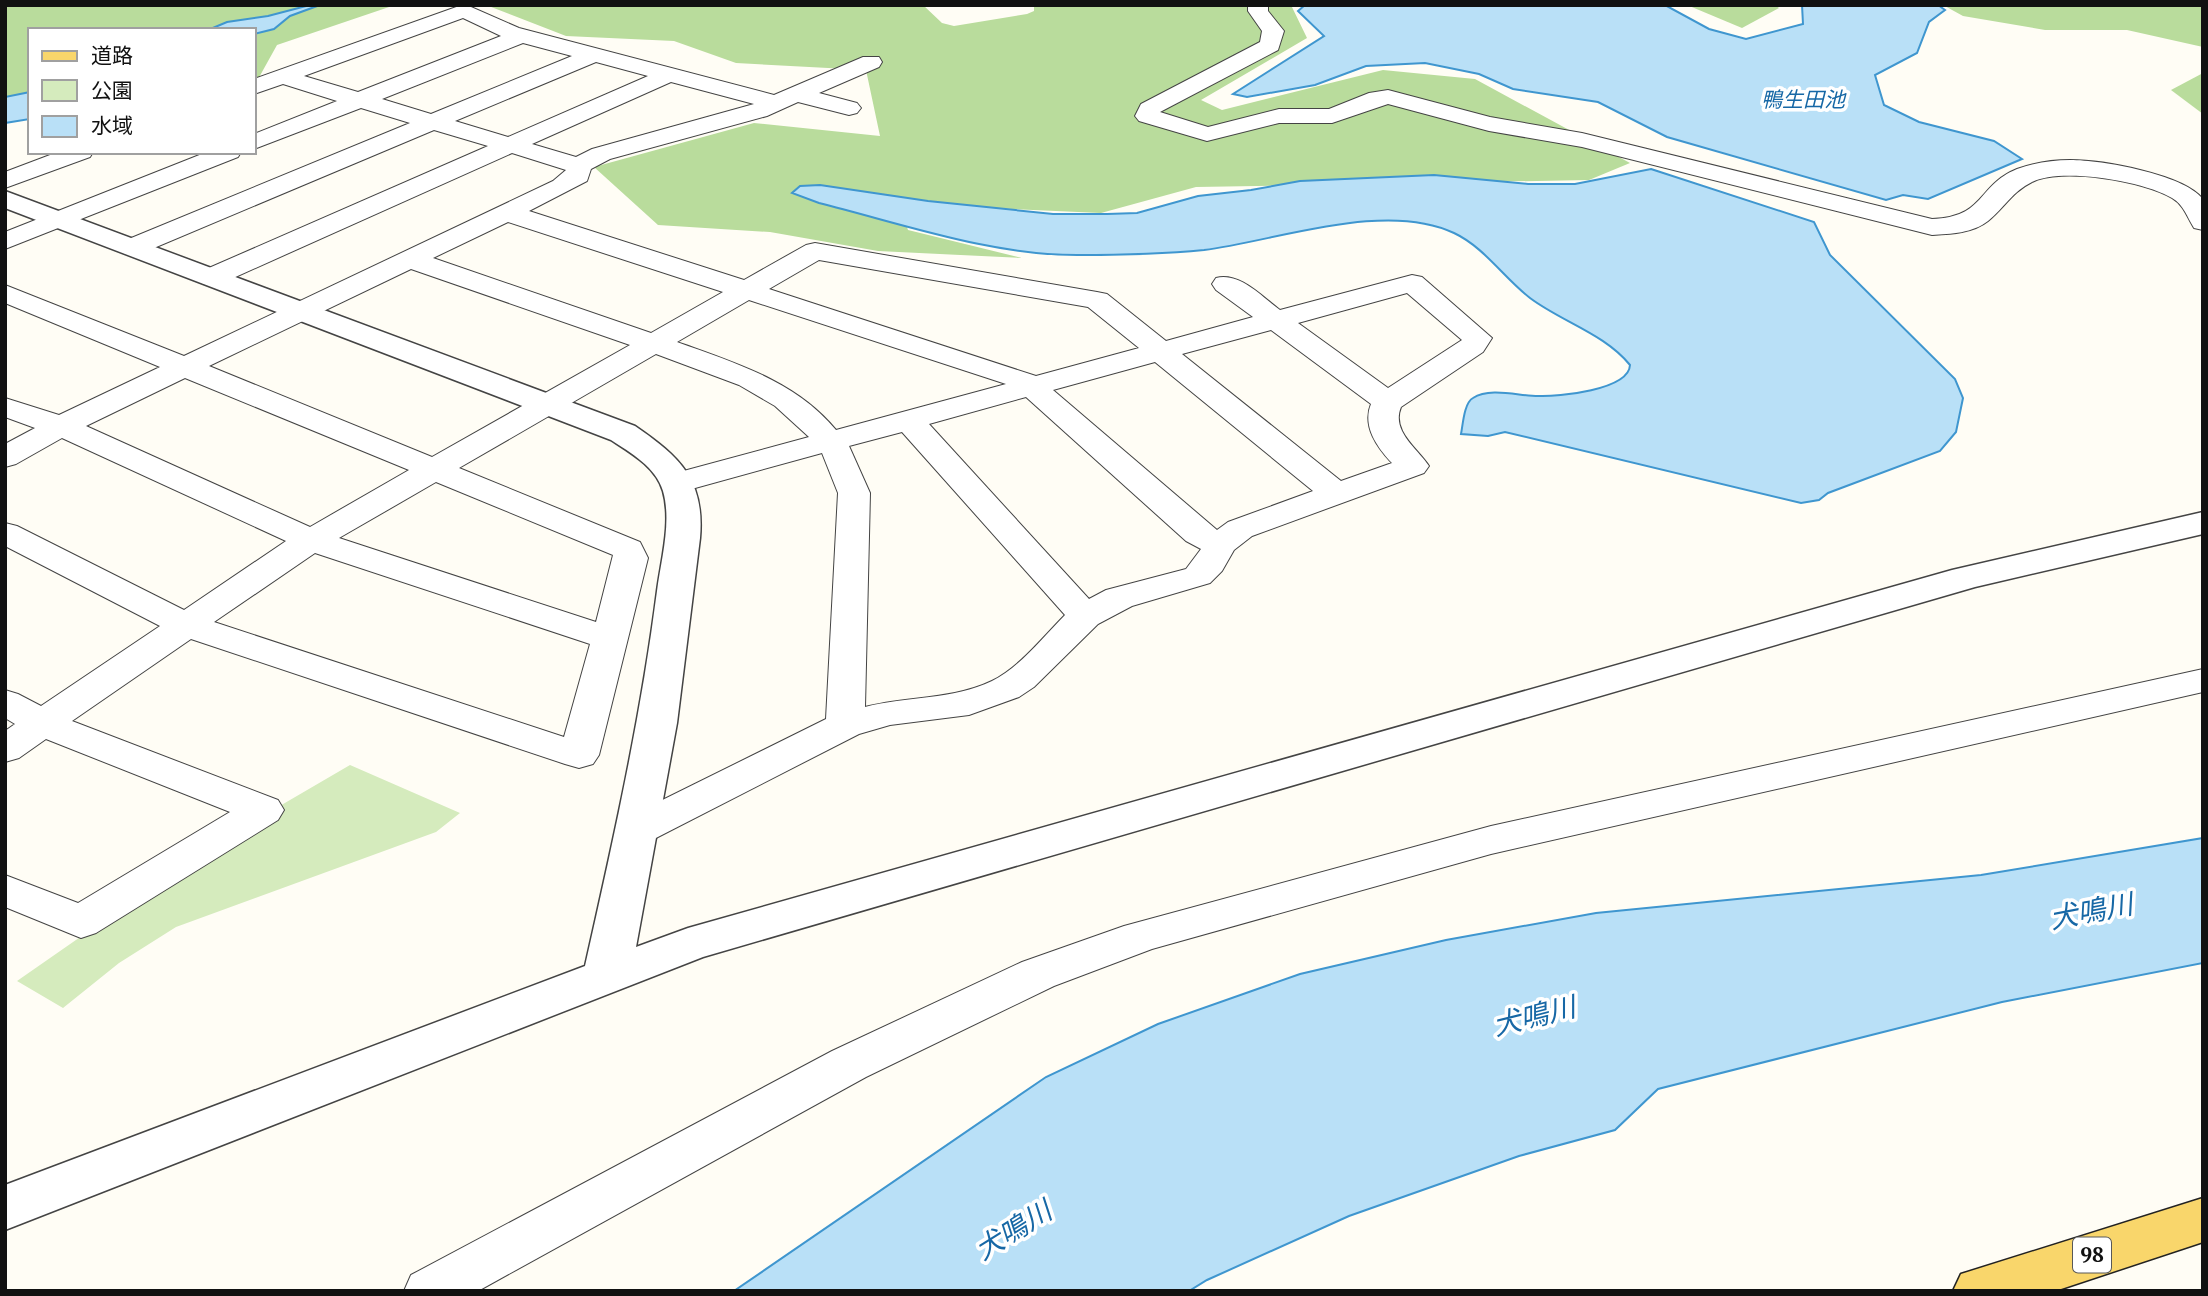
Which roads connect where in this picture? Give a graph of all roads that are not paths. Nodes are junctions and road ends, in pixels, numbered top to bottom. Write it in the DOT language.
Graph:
graph roads {
  1 [pos="1258,5"];
  2 [pos="521,36"];
  3 [pos="596,54"];
  4 [pos="872,62"];
  5 [pos="671,74"];
  6 [pos="286,78"];
  7 [pos="256,86"];
  8 [pos="786,98"];
  9 [pos="360,100"];
  10 [pos="849,108"];
  11 [pos="434,122"];
  12 [pos="256,141"];
  13 [pos="512,146"];
  14 [pos="8,153"];
  15 [pos="76,154"];
  16 [pos="224,154"];
  17 [pos="53,163"];
  18 [pos="579,166"];
  19 [pos="5,181"];
  20 [pos="5,198"];
  21 [pos="508,213"];
  22 [pos="60,219"];
  23 [pos="2203,222"];
  24 [pos="5,241"];
  25 [pos="133,247"];
  26 [pos="410,259"];
  27 [pos="212,277"];
  28 [pos="1226,284"];
  29 [pos="745,290"];
  30 [pos="5,293"];
  31 [pos="301,311"];
  32 [pos="1275,321"];
  33 [pos="653,343"];
  34 [pos="1158,352"];
  35 [pos="184,366"];
  36 [pos="1031,386"];
  37 [pos="547,402"];
  38 [pos="1387,402"];
  39 [pos="5,407"];
  40 [pos="909,421"];
  41 [pos="61,426"];
  42 [pos="829,443"];
  43 [pos="5,457"];
  44 [pos="433,470"];
  45 [pos="677,483"];
  46 [pos="1335,493"];
  47 [pos="2203,523"];
  48 [pos="5,533"];
  49 [pos="312,540"];
  50 [pos="1220,545"];
  51 [pos="1085,616"];
  52 [pos="186,625"];
  53 [pos="611,639"];
  54 [pos="2203,680"];
  55 [pos="5,702"];
  56 [pos="43,724"];
  57 [pos="845,725"];
  58 [pos="5,749"];
  59 [pos="637,831"];
  60 [pos="5,890"];
  61 [pos="607,974"];
  62 [pos="5,1208"];
  63 [pos="2203,1220"];
  64 [pos="430,1291"];
  65 [pos="1981,1291"];
  1 -- 23 [label="street"];
  2 -- 3 [label="street"];
  2 -- 6 [label="street"];
  2 -- 9 [label="street"];
  3 -- 5 [label="street"];
  3 -- 11 [label="street"];
  4 -- 8 [label="street"];
  5 -- 8 [label="street"];
  5 -- 13 [label="street"];
  6 -- 7 [label="street"];
  6 -- 9 [label="street"];
  8 -- 10 [label="street"];
  8 -- 18 [label="street"];
  9 -- 11 [label="street"];
  9 -- 12 [label="street"];
  11 -- 13 [label="street"];
  11 -- 25 [label="street"];
  13 -- 18 [label="street"];
  13 -- 27 [label="street"];
  14 -- 17 [label="street"];
  15 -- 17 [label="street"];
  16 -- 22 [label="street"];
  17 -- 19 [label="street"];
  18 -- 21 [label="street"];
  20 -- 22 [label="street"];
  21 -- 26 [label="street"];
  21 -- 29 [label="street"];
  22 -- 24 [label="street"];
  22 -- 25 [label="street"];
  25 -- 27 [label="street"];
  26 -- 31 [label="street"];
  26 -- 33 [label="street"];
  27 -- 31 [label="street"];
  28 -- 32 [label="street"];
  29 -- 33 [label="street"];
  29 -- 34 [label="street"];
  29 -- 36 [label="street"];
  30 -- 35 [label="street"];
  31 -- 35 [label="street"];
  31 -- 37 [label="street"];
  32 -- 34 [label="street"];
  32 -- 38 [label="street"];
  32 -- 38 [label="street"];
  33 -- 37 [label="street"];
  33 -- 42 [label="street"];
  34 -- 36 [label="street"];
  34 -- 46 [label="street"];
  35 -- 41 [label="street"];
  35 -- 44 [label="street"];
  36 -- 40 [label="street"];
  36 -- 50 [label="street"];
  37 -- 44 [label="street"];
  37 -- 45 [label="street"];
  38 -- 46 [label="street"];
  39 -- 41 [label="street"];
  40 -- 42 [label="street"];
  40 -- 51 [label="street"];
  41 -- 43 [label="street"];
  41 -- 49 [label="street"];
  42 -- 45 [label="street"];
  42 -- 57 [label="street"];
  44 -- 49 [label="street"];
  44 -- 53 [label="street"];
  45 -- 59 [label="street"];
  46 -- 50 [label="street"];
  47 -- 61 [label="street"];
  48 -- 52 [label="street"];
  49 -- 52 [label="street"];
  49 -- 53 [label="street"];
  50 -- 51 [label="street"];
  51 -- 57 [label="street"];
  52 -- 53 [label="street"];
  52 -- 56 [label="street"];
  54 -- 64 [label="street"];
  55 -- 56 [label="street"];
  56 -- 58 [label="street"];
  56 -- 60 [label="street"];
  57 -- 59 [label="street"];
  59 -- 61 [label="street"];
  61 -- 62 [label="street"];
  63 -- 65 [label="main road, 98"];
}
